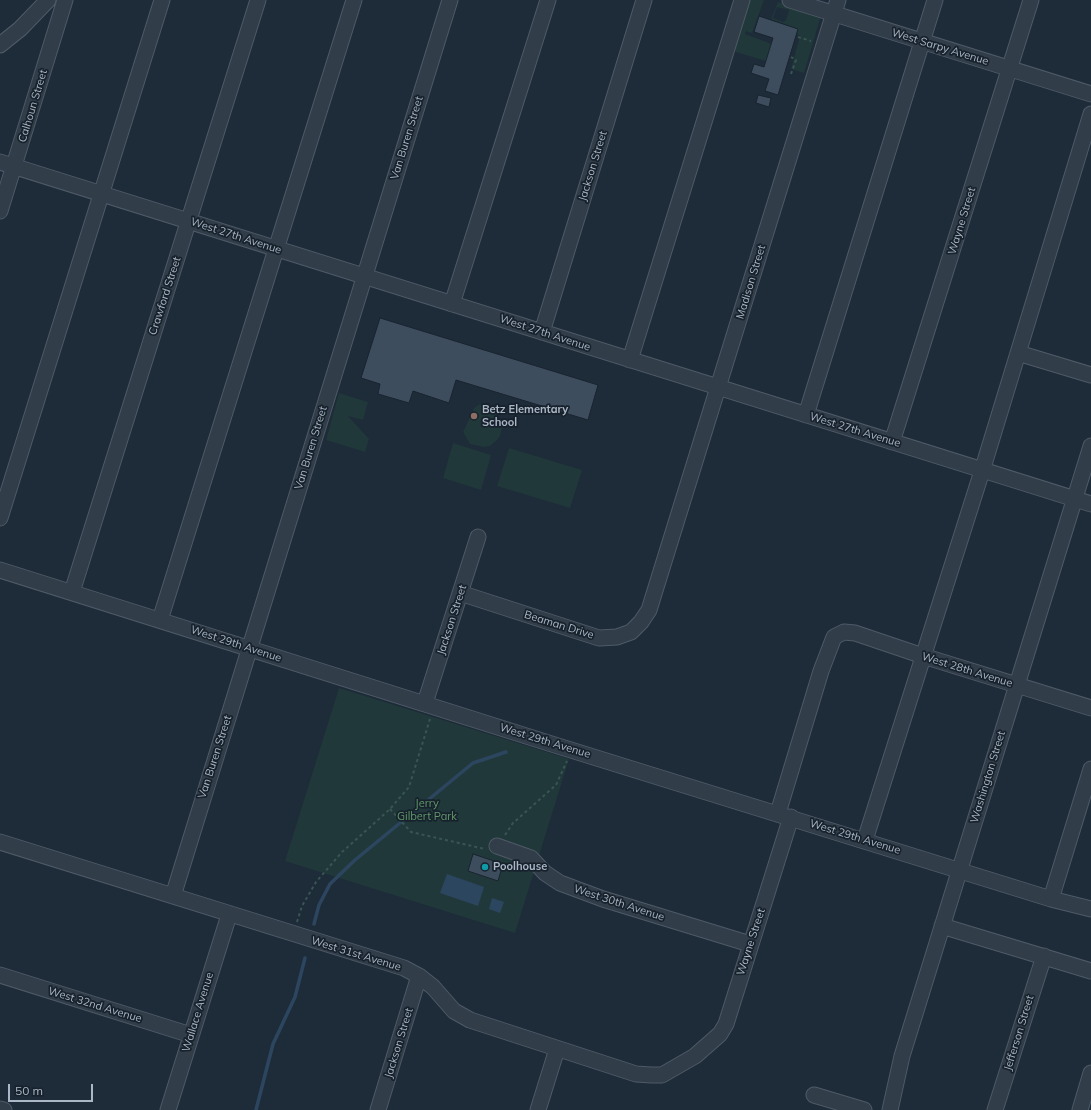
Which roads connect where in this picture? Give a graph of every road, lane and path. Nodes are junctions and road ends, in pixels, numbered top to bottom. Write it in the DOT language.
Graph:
graph roads {
  1 [pos="48,0"];
  2 [pos="65,0"];
  3 [pos="162,0"];
  4 [pos="258,0"];
  5 [pos="354,0"];
  6 [pos="450,0"];
  7 [pos="548,0"];
  8 [pos="644,0"];
  9 [pos="742,0"];
  10 [pos="790,0"];
  11 [pos="935,0"];
  12 [pos="1030,0"];
  13 [pos="836,7"];
  14 [pos="798,37"];
  15 [pos="814,42"];
  16 [pos="922,42"];
  17 [pos="0,45"];
  18 [pos="791,57"];
  19 [pos="1009,69"];
  20 [pos="791,74"];
  21 [pos="1091,94"];
  22 [pos="1091,114"];
  23 [pos="7,164"];
  24 [pos="102,193"];
  25 [pos="0,211"];
  26 [pos="189,221"];
  27 [pos="277,249"];
  28 [pos="364,276"];
  29 [pos="452,304"];
  30 [pos="542,332"];
  31 [pos="1018,353"];
  32 [pos="630,360"];
  33 [pos="1091,375"];
  34 [pos="718,388"];
  35 [pos="806,415"];
  36 [pos="892,442"];
  37 [pos="1091,446"];
  38 [pos="982,471"];
  39 [pos="1074,499"];
  40 [pos="1091,504"];
  41 [pos="0,518"];
  42 [pos="478,537"];
  43 [pos="662,564"];
  44 [pos="0,570"];
  45 [pos="72,592"];
  46 [pos="460,594"];
  47 [pos="160,620"];
  48 [pos="844,632"];
  49 [pos="250,648"];
  50 [pos="923,656"];
  51 [pos="1016,685"];
  52 [pos="429,705"];
  53 [pos="1091,708"];
  54 [pos="568,757"];
  55 [pos="1091,769"];
  56 [pos="391,810"];
  57 [pos="784,815"];
  58 [pos="865,840"];
  59 [pos="0,842"];
  60 [pos="497,846"];
  61 [pos="477,847"];
  62 [pos="959,870"];
  63 [pos="173,896"];
  64 [pos="1051,899"];
  65 [pos="1091,909"];
  66 [pos="229,914"];
  67 [pos="296,923"];
  68 [pos="942,926"];
  69 [pos="750,944"];
  70 [pos="1044,956"];
  71 [pos="1091,971"];
  72 [pos="0,975"];
  73 [pos="419,976"];
  74 [pos="191,1035"];
  75 [pos="557,1049"];
  76 [pos="695,1056"];
  77 [pos="1091,1073"];
  78 [pos="814,1095"];
  79 [pos="0,1109"];
  80 [pos="4,1110"];
  81 [pos="168,1110"];
  82 [pos="378,1110"];
  83 [pos="538,1110"];
  84 [pos="864,1110"];
  85 [pos="890,1110"];
  86 [pos="995,1110"];
  87 [pos="1080,1110"];
  1 -- 17 [label="street"];
  2 -- 23 [label="street, Calhoun Street"];
  3 -- 24 [label="street"];
  4 -- 26 [label="street, Crawford Street"];
  5 -- 27 [label="street"];
  6 -- 28 [label="street, Van Buren Street"];
  7 -- 29 [label="street"];
  8 -- 30 [label="street, Jackson Street"];
  9 -- 32 [label="street"];
  10 -- 13 [label="street, West Sarpy Avenue"];
  11 -- 16 [label="street"];
  12 -- 19 [label="street, Wayne Street"];
  13 -- 16 [label="street, West Sarpy Avenue"];
  13 -- 34 [label="street, Madison Street"];
  14 -- 15 [label="path"];
  16 -- 19 [label="street, West Sarpy Avenue"];
  16 -- 35 [label="street"];
  18 -- 20 [label="path"];
  19 -- 21 [label="street, West Sarpy Avenue"];
  19 -- 36 [label="street, Wayne Street"];
  22 -- 31 [label="street"];
  23 -- 24 [label="street, West 27th Avenue"];
  23 -- 25 [label="street, Calhoun Street"];
  24 -- 26 [label="street, West 27th Avenue"];
  24 -- 41 [label="street"];
  26 -- 27 [label="street, West 27th Avenue"];
  26 -- 45 [label="street, Crawford Street"];
  27 -- 28 [label="street, West 27th Avenue"];
  27 -- 47 [label="street"];
  28 -- 29 [label="street, West 27th Avenue"];
  28 -- 49 [label="street, Van Buren Street"];
  29 -- 30 [label="street, West 27th Avenue"];
  30 -- 32 [label="street, West 27th Avenue"];
  31 -- 33 [label="street"];
  31 -- 38 [label="street"];
  32 -- 34 [label="street, West 27th Avenue"];
  34 -- 35 [label="street, West 27th Avenue"];
  34 -- 43 [label="street, Madison Street"];
  35 -- 36 [label="street, West 27th Avenue"];
  36 -- 38 [label="street, West 27th Avenue"];
  37 -- 39 [label="street, Washington Street"];
  38 -- 39 [label="street, West 27th Avenue"];
  38 -- 50 [label="street"];
  39 -- 40 [label="street, West 27th Avenue"];
  39 -- 51 [label="street, Washington Street"];
  42 -- 46 [label="street, Jackson Street"];
  43 -- 46 [label="street, Beaman Drive"];
  44 -- 45 [label="street, West 29th Avenue"];
  45 -- 47 [label="street, West 29th Avenue"];
  46 -- 52 [label="street, Jackson Street"];
  47 -- 49 [label="street, West 29th Avenue"];
  48 -- 50 [label="street, West 28th Avenue"];
  48 -- 57 [label="street, Wayne Street"];
  49 -- 52 [label="street, West 29th Avenue"];
  49 -- 63 [label="street, Van Buren Street"];
  50 -- 51 [label="street, West 28th Avenue"];
  50 -- 58 [label="street"];
  51 -- 53 [label="street, West 28th Avenue"];
  51 -- 62 [label="street, Washington Street"];
  52 -- 56 [label="path"];
  52 -- 57 [label="street, West 29th Avenue"];
  54 -- 60 [label="path"];
  55 -- 64 [label="street"];
  56 -- 61 [label="path"];
  56 -- 67 [label="path"];
  57 -- 58 [label="street, West 29th Avenue"];
  57 -- 69 [label="street, Wayne Street"];
  58 -- 62 [label="street, West 29th Avenue"];
  59 -- 63 [label="street, West 31st Avenue"];
  60 -- 69 [label="street, West 30th Avenue"];
  62 -- 64 [label="street, West 29th Avenue"];
  62 -- 68 [label="street, Washington Street"];
  63 -- 66 [label="street, West 31st Avenue"];
  64 -- 65 [label="street, West 29th Avenue"];
  66 -- 73 [label="street, West 31st Avenue"];
  66 -- 74 [label="street, Wallace Avenue"];
  68 -- 70 [label="street"];
  68 -- 85 [label="street, Washington Street"];
  69 -- 76 [label="street, Wayne Street"];
  70 -- 71 [label="street"];
  70 -- 86 [label="street, Jefferson Street"];
  72 -- 74 [label="street, West 32nd Avenue"];
  73 -- 75 [label="street, West 31st Avenue"];
  73 -- 82 [label="street, Jackson Street"];
  74 -- 81 [label="street, Wallace Avenue"];
  75 -- 76 [label="street, West 31st Avenue"];
  75 -- 83 [label="street"];
  77 -- 87 [label="street"];
  78 -- 84 [label="street"];
  79 -- 80 [label="street"];
}
